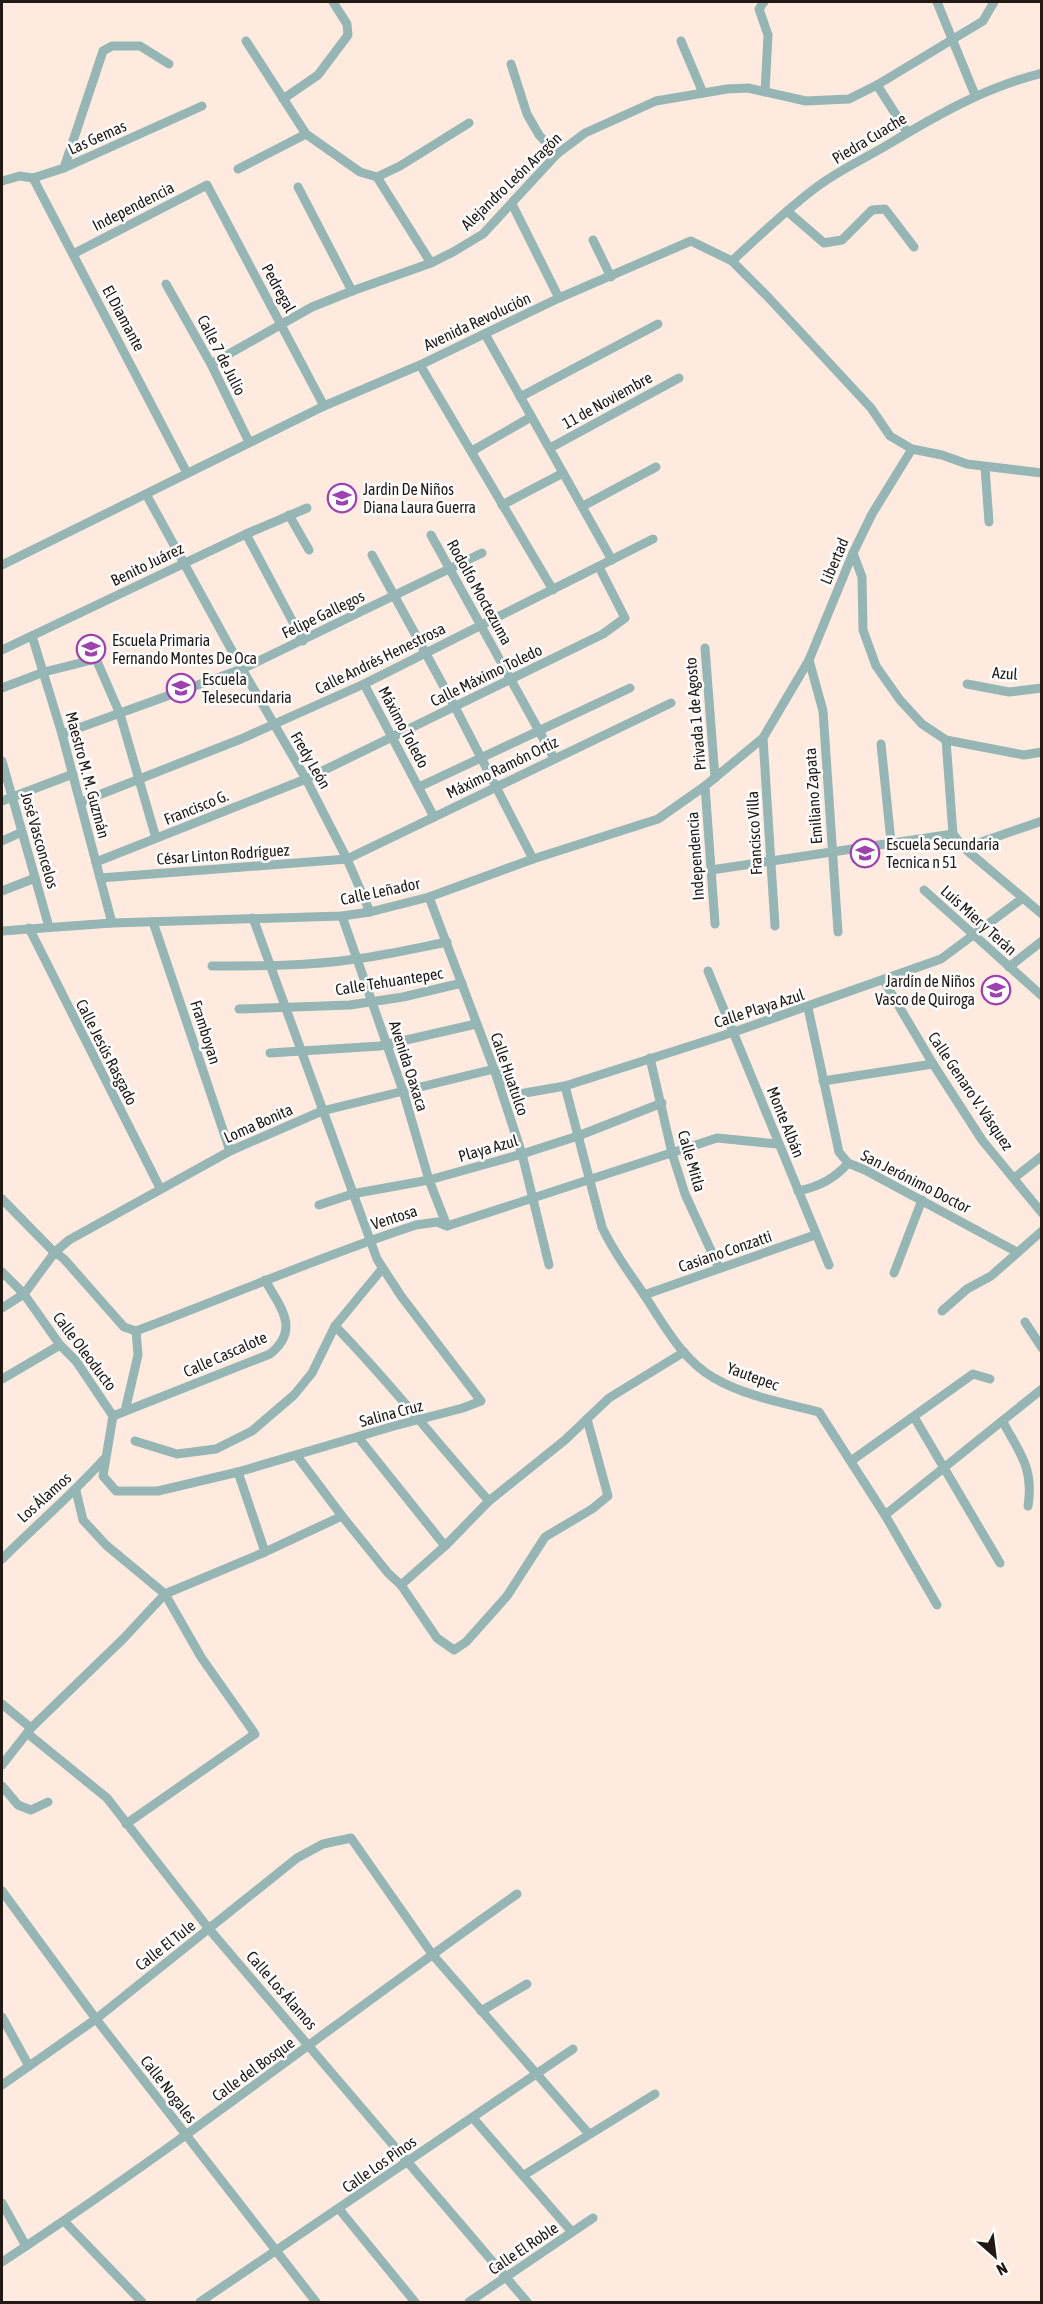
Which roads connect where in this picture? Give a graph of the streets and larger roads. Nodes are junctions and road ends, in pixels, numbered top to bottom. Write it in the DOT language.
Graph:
graph roads {
  1 [pos="333,2"];
  2 [pos="764,2"];
  3 [pos="937,2"];
  4 [pos="994,2"];
  5 [pos="951,39"];
  6 [pos="246,41"];
  7 [pos="681,41"];
  8 [pos="169,64"];
  9 [pos="511,64"];
  10 [pos="1041,73"];
  11 [pos="878,85"];
  12 [pos="765,92"];
  13 [pos="703,93"];
  14 [pos="975,95"];
  15 [pos="283,99"];
  16 [pos="202,106"];
  17 [pos="469,123"];
  18 [pos="907,132"];
  19 [pos="306,134"];
  20 [pos="557,154"];
  21 [pos="64,168"];
  22 [pos="238,169"];
  23 [pos="377,177"];
  24 [pos="33,178"];
  25 [pos="2,181"];
  26 [pos="207,184"];
  27 [pos="298,187"];
  28 [pos="512,204"];
  29 [pos="787,211"];
  30 [pos="593,240"];
  31 [pos="914,247"];
  32 [pos="73,254"];
  33 [pos="732,261"];
  34 [pos="431,263"];
  35 [pos="611,277"];
  36 [pos="166,284"];
  37 [pos="352,291"];
  38 [pos="559,298"];
  39 [pos="658,324"];
  40 [pos="282,325"];
  41 [pos="485,334"];
  42 [pos="211,364"];
  43 [pos="420,365"];
  44 [pos="679,378"];
  45 [pos="520,397"];
  46 [pos="324,406"];
  47 [pos="531,417"];
  48 [pos="249,442"];
  49 [pos="550,448"];
  50 [pos="912,449"];
  51 [pos="472,451"];
  52 [pos="656,467"];
  53 [pos="985,468"];
  54 [pos="187,473"];
  55 [pos="563,473"];
  56 [pos="1041,473"];
  57 [pos="146,494"];
  58 [pos="502,505"];
  59 [pos="584,507"];
  60 [pos="307,508"];
  61 [pos="289,515"];
  62 [pos="989,522"];
  63 [pos="246,534"];
  64 [pos="431,535"];
  65 [pos="653,539"];
  66 [pos="309,550"];
  67 [pos="853,553"];
  68 [pos="482,554"];
  69 [pos="372,555"];
  70 [pos="612,560"];
  71 [pos="184,563"];
  72 [pos="2,565"];
  73 [pos="599,567"];
  74 [pos="452,569"];
  75 [pos="553,590"];
  76 [pos="394,596"];
  77 [pos="480,625"];
  78 [pos="32,636"];
  79 [pos="303,641"];
  80 [pos="705,648"];
  81 [pos="2,650"];
  82 [pos="425,652"];
  83 [pos="809,660"];
  84 [pos="242,669"];
  85 [pos="44,672"];
  86 [pos="512,680"];
  87 [pos="364,684"];
  88 [pos="967,684"];
  89 [pos="2,688"];
  90 [pos="630,688"];
  91 [pos="1041,688"];
  92 [pos="671,703"];
  93 [pos="455,707"];
  94 [pos="120,714"];
  95 [pos="274,726"];
  96 [pos="539,729"];
  97 [pos="62,734"];
  98 [pos="392,737"];
  99 [pos="764,738"];
  100 [pos="946,740"];
  101 [pos="881,744"];
  102 [pos="1041,752"];
  103 [pos="481,757"];
  104 [pos="554,758"];
  105 [pos="2,763"];
  106 [pos="73,774"];
  107 [pos="715,778"];
  108 [pos="140,779"];
  109 [pos="306,779"];
  110 [pos="705,786"];
  111 [pos="419,787"];
  112 [pos="496,787"];
  113 [pos="12,796"];
  114 [pos="2,801"];
  115 [pos="81,802"];
  116 [pos="434,816"];
  117 [pos="1039,824"];
  118 [pos="22,832"];
  119 [pos="952,834"];
  120 [pos="156,838"];
  121 [pos="2,841"];
  122 [pos="891,842"];
  123 [pos="964,848"];
  124 [pos="831,852"];
  125 [pos="347,859"];
  126 [pos="533,859"];
  127 [pos="770,861"];
  128 [pos="96,862"];
  129 [pos="711,870"];
  130 [pos="35,878"];
  131 [pos="100,878"];
  132 [pos="924,890"];
  133 [pos="2,891"];
  134 [pos="429,897"];
  135 [pos="1023,898"];
  136 [pos="370,912"];
  137 [pos="1041,914"];
  138 [pos="342,916"];
  139 [pos="253,918"];
  140 [pos="153,922"];
  141 [pos="112,923"];
  142 [pos="714,924"];
  143 [pos="775,926"];
  144 [pos="48,927"];
  145 [pos="29,928"];
  146 [pos="2,931"];
  147 [pos="838,932"];
  148 [pos="974,935"];
  149 [pos="1041,941"];
  150 [pos="447,942"];
  151 [pos="357,959"];
  152 [pos="212,966"];
  153 [pos="270,966"];
  154 [pos="1009,968"];
  155 [pos="708,971"];
  156 [pos="884,981"];
  157 [pos="462,983"];
  158 [pos="1041,996"];
  159 [pos="372,1001"];
  160 [pos="285,1006"];
  161 [pos="808,1008"];
  162 [pos="239,1009"];
  163 [pos="476,1024"];
  164 [pos="734,1032"];
  165 [pos="387,1044"];
  166 [pos="300,1051"];
  167 [pos="270,1053"];
  168 [pos="650,1058"];
  169 [pos="933,1065"];
  170 [pos="494,1069"];
  171 [pos="823,1081"];
  172 [pos="565,1086"];
  173 [pos="403,1091"];
  174 [pos="662,1103"];
  175 [pos="322,1111"];
  176 [pos="578,1136"];
  177 [pos="778,1144"];
  178 [pos="230,1151"];
  179 [pos="672,1153"];
  180 [pos="522,1154"];
  181 [pos="1041,1156"];
  182 [pos="848,1163"];
  183 [pos="1014,1178"];
  184 [pos="590,1179"];
  185 [pos="429,1180"];
  186 [pos="160,1188"];
  187 [pos="798,1191"];
  188 [pos="352,1194"];
  189 [pos="533,1199"];
  190 [pos="2,1200"];
  191 [pos="922,1200"];
  192 [pos="319,1205"];
  193 [pos="1041,1213"];
  194 [pos="447,1226"];
  195 [pos="1041,1231"];
  196 [pos="815,1235"];
  197 [pos="369,1241"];
  198 [pos="55,1252"];
  199 [pos="1017,1252"];
  200 [pos="549,1265"];
  201 [pos="829,1265"];
  202 [pos="719,1268"];
  203 [pos="382,1269"];
  204 [pos="2,1272"];
  205 [pos="894,1273"];
  206 [pos="265,1280"];
  207 [pos="24,1294"];
  208 [pos="644,1295"];
  209 [pos="2,1308"];
  210 [pos="942,1311"];
  211 [pos="1025,1322"];
  212 [pos="335,1326"];
  213 [pos="136,1331"];
  214 [pos="60,1345"];
  215 [pos="1041,1348"];
  216 [pos="684,1352"];
  217 [pos="2,1379"];
  218 [pos="990,1379"];
  219 [pos="1041,1389"];
  220 [pos="125,1411"];
  221 [pos="113,1416"];
  222 [pos="914,1417"];
  223 [pos="587,1419"];
  224 [pos="418,1420"];
  225 [pos="1003,1422"];
  226 [pos="358,1437"];
  227 [pos="135,1440"];
  228 [pos="297,1456"];
  229 [pos="106,1457"];
  230 [pos="851,1461"];
  231 [pos="945,1468"];
  232 [pos="238,1472"];
  233 [pos="76,1491"];
  234 [pos="116,1491"];
  235 [pos="489,1501"];
  236 [pos="1028,1506"];
  237 [pos="885,1515"];
  238 [pos="342,1516"];
  239 [pos="445,1546"];
  240 [pos="265,1552"];
  241 [pos="2,1559"];
  242 [pos="1000,1563"];
  243 [pos="401,1585"];
  244 [pos="165,1594"];
  245 [pos="937,1605"];
  246 [pos="2,1704"];
  247 [pos="29,1730"];
  248 [pos="2,1765"];
  249 [pos="2,1786"];
  250 [pos="48,1802"];
  251 [pos="126,1824"];
  252 [pos="2,1892"];
  253 [pos="517,1894"];
  254 [pos="209,1929"];
  255 [pos="432,1954"];
  256 [pos="527,1984"];
  257 [pos="481,2011"];
  258 [pos="2,2017"];
  259 [pos="96,2019"];
  260 [pos="310,2046"];
  261 [pos="573,2049"];
  262 [pos="29,2066"];
  263 [pos="536,2074"];
  264 [pos="2,2085"];
  265 [pos="655,2094"];
  266 [pos="473,2118"];
  267 [pos="589,2134"];
  268 [pos="187,2136"];
  269 [pos="406,2162"];
  270 [pos="524,2175"];
  271 [pos="2,2202"];
  272 [pos="339,2209"];
  273 [pos="593,2218"];
  274 [pos="64,2221"];
  275 [pos="572,2232"];
  276 [pos="26,2246"];
  277 [pos="275,2250"];
  278 [pos="2,2262"];
  279 [pos="506,2277"];
  280 [pos="142,2302"];
  281 [pos="200,2302"];
  282 [pos="316,2302"];
  283 [pos="415,2302"];
  284 [pos="469,2302"];
  285 [pos="527,2302"];
  1 -- 15 [label="street"];
  2 -- 12 [label="street"];
  3 -- 5 [label="street"];
  4 -- 5 [label="street, Alejandro León Aragón"];
  5 -- 11 [label="street, Alejandro León Aragón"];
  5 -- 14 [label="street"];
  6 -- 15 [label="street"];
  7 -- 13 [label="street"];
  8 -- 21 [label="street"];
  9 -- 20 [label="street"];
  10 -- 14 [label="street, Piedra Cuache"];
  11 -- 12 [label="street, Alejandro León Aragón"];
  11 -- 18 [label="street"];
  12 -- 13 [label="street, Alejandro León Aragón"];
  13 -- 20 [label="street, Alejandro León Aragón"];
  14 -- 18 [label="street, Piedra Cuache"];
  15 -- 19 [label="street"];
  16 -- 21 [label="street, Las Gemas"];
  17 -- 23 [label="street"];
  18 -- 29 [label="street, Piedra Cuache"];
  19 -- 22 [label="street"];
  19 -- 23 [label="street"];
  20 -- 28 [label="street, Alejandro León Aragón"];
  21 -- 24 [label="street, Las Gemas"];
  23 -- 34 [label="street"];
  24 -- 25 [label="street, Las Gemas"];
  24 -- 32 [label="street, El Diamante"];
  26 -- 32 [label="street, Independencia"];
  26 -- 40 [label="street, Pedregal"];
  27 -- 37 [label="street"];
  28 -- 34 [label="street, Alejandro León Aragón"];
  28 -- 38 [label="street"];
  29 -- 31 [label="street"];
  29 -- 33 [label="street, Piedra Cuache"];
  30 -- 35 [label="street"];
  32 -- 54 [label="street, El Diamante"];
  33 -- 35 [label="street, Avenida Revolución"];
  33 -- 50 [label="street, Avenida Revolución"];
  34 -- 37 [label="street, Alejandro León Aragón"];
  35 -- 38 [label="street, Avenida Revolución"];
  36 -- 42 [label="street, Calle 7 de Julio"];
  37 -- 40 [label="street, Alejandro León Aragón"];
  38 -- 41 [label="street, Avenida Revolución"];
  39 -- 45 [label="street"];
  40 -- 42 [label="street, Alejandro León Aragón"];
  40 -- 46 [label="street, Pedregal"];
  41 -- 43 [label="street, Avenida Revolución"];
  41 -- 45 [label="street"];
  42 -- 48 [label="street, Calle 7 de Julio"];
  43 -- 46 [label="street, Avenida Revolución"];
  43 -- 51 [label="street"];
  44 -- 49 [label="street, 11 de Noviembre"];
  45 -- 47 [label="street"];
  46 -- 48 [label="street, Avenida Revolución"];
  47 -- 49 [label="street"];
  47 -- 51 [label="street"];
  48 -- 54 [label="street, Avenida Revolución"];
  49 -- 55 [label="street"];
  50 -- 53 [label="street"];
  50 -- 67 [label="street, Libertad"];
  51 -- 58 [label="street"];
  52 -- 59 [label="street"];
  53 -- 56 [label="street"];
  53 -- 62 [label="street"];
  54 -- 57 [label="street, Avenida Revolución"];
  55 -- 58 [label="street"];
  55 -- 59 [label="street"];
  57 -- 71 [label="street, Fredy León"];
  57 -- 72 [label="street, Avenida Revolución"];
  58 -- 75 [label="street"];
  59 -- 70 [label="street"];
  60 -- 61 [label="street, Benito Juárez"];
  61 -- 63 [label="street, Benito Juárez"];
  61 -- 66 [label="street"];
  63 -- 71 [label="street, Benito Juárez"];
  63 -- 79 [label="street"];
  64 -- 74 [label="street, Rodolfo Moctezuma"];
  65 -- 70 [label="street, Calle Andrés Henestrosa"];
  67 -- 83 [label="street, Libertad"];
  67 -- 100 [label="street"];
  68 -- 74 [label="street, Felipe Gallegos"];
  69 -- 76 [label="street"];
  70 -- 73 [label="street, Calle Andrés Henestrosa"];
  71 -- 78 [label="street, Benito Juárez"];
  71 -- 84 [label="street, Fredy León"];
  73 -- 75 [label="street, Calle Andrés Henestrosa"];
  73 -- 86 [label="street, Calle Máximo Toledo"];
  74 -- 76 [label="street, Felipe Gallegos"];
  74 -- 77 [label="street, Rodolfo Moctezuma"];
  75 -- 77 [label="street, Calle Andrés Henestrosa"];
  76 -- 79 [label="street, Felipe Gallegos"];
  76 -- 82 [label="street"];
  77 -- 82 [label="street, Calle Andrés Henestrosa"];
  77 -- 86 [label="street, Rodolfo Moctezuma"];
  78 -- 81 [label="street, Benito Juárez"];
  78 -- 85 [label="street, Maestro M. M. Guzmán"];
  79 -- 84 [label="street, Felipe Gallegos"];
  80 -- 107 [label="street, Privada 1 de Agosto"];
  82 -- 87 [label="street, Calle Andrés Henestrosa"];
  82 -- 93 [label="street"];
  83 -- 99 [label="street, Libertad"];
  83 -- 124 [label="street, Emiliano Zapata"];
  84 -- 94 [label="street, Felipe Gallegos"];
  84 -- 95 [label="street, Fredy León"];
  85 -- 89 [label="street"];
  85 -- 94 [label="street"];
  85 -- 97 [label="street, Maestro M. M. Guzmán"];
  86 -- 93 [label="street, Calle Máximo Toledo"];
  86 -- 96 [label="street, Rodolfo Moctezuma"];
  87 -- 95 [label="street, Calle Andrés Henestrosa"];
  87 -- 98 [label="street, Máximo Toledo"];
  88 -- 91 [label="street, Azul"];
  90 -- 96 [label="street"];
  92 -- 104 [label="street, Máximo Ramón Ortiz"];
  93 -- 98 [label="street, Calle Máximo Toledo"];
  93 -- 103 [label="street"];
  94 -- 97 [label="street, Felipe Gallegos"];
  94 -- 108 [label="street"];
  95 -- 108 [label="street, Calle Andrés Henestrosa"];
  95 -- 109 [label="street, Fredy León"];
  96 -- 103 [label="street"];
  96 -- 104 [label="street, Rodolfo Moctezuma"];
  97 -- 106 [label="street, Maestro M. M. Guzmán"];
  98 -- 109 [label="street, Calle Máximo Toledo"];
  98 -- 111 [label="street, Máximo Toledo"];
  99 -- 107 [label="street, Libertad"];
  99 -- 127 [label="street, Francisco Villa"];
  100 -- 102 [label="street"];
  100 -- 119 [label="street"];
  101 -- 122 [label="street"];
  103 -- 111 [label="street"];
  103 -- 112 [label="street"];
  104 -- 112 [label="street, Máximo Ramón Ortiz"];
  105 -- 113 [label="street, José Vasconcelos"];
  106 -- 113 [label="street"];
  106 -- 115 [label="street, Maestro M. M. Guzmán"];
  107 -- 110 [label="street, Libertad"];
  108 -- 115 [label="street, Calle Andrés Henestrosa"];
  108 -- 120 [label="street"];
  109 -- 120 [label="street, Francisco G."];
  109 -- 125 [label="street, Fredy León"];
  110 -- 126 [label="street, Calle Leñador"];
  110 -- 129 [label="street, Independencia"];
  111 -- 116 [label="street, Máximo Toledo"];
  112 -- 116 [label="street, Máximo Ramón Ortiz"];
  112 -- 126 [label="street"];
  113 -- 114 [label="street"];
  113 -- 118 [label="street, José Vasconcelos"];
  115 -- 128 [label="street, Maestro M. M. Guzmán"];
  116 -- 125 [label="street, Máximo Ramón Ortiz"];
  117 -- 123 [label="street"];
  118 -- 121 [label="street"];
  118 -- 130 [label="street, José Vasconcelos"];
  119 -- 122 [label="street"];
  119 -- 123 [label="street"];
  120 -- 128 [label="street, Francisco G."];
  122 -- 124 [label="street"];
  123 -- 135 [label="street"];
  124 -- 127 [label="street"];
  124 -- 147 [label="street, Emiliano Zapata"];
  125 -- 131 [label="street, César Linton Rodríguez"];
  125 -- 136 [label="street, Fredy León"];
  126 -- 134 [label="street, Calle Leñador"];
  127 -- 129 [label="street"];
  127 -- 143 [label="street, Francisco Villa"];
  128 -- 131 [label="street, Maestro M. M. Guzmán"];
  129 -- 142 [label="street, Independencia"];
  130 -- 133 [label="street"];
  130 -- 144 [label="street, José Vasconcelos"];
  131 -- 141 [label="street, Maestro M. M. Guzmán"];
  132 -- 148 [label="street, Luis Mier y Terán"];
  134 -- 136 [label="street, Calle Leñador"];
  134 -- 150 [label="street, Calle Huatulco"];
  135 -- 137 [label="street"];
  135 -- 148 [label="street, Calle Playa Azul"];
  136 -- 138 [label="street, Calle Leñador"];
  138 -- 139 [label="street, Calle Leñador"];
  138 -- 151 [label="street, Avenida Oaxaca"];
  139 -- 140 [label="street, Calle Leñador"];
  139 -- 153 [label="street"];
  140 -- 141 [label="street, Calle Leñador"];
  140 -- 178 [label="street, Framboyan"];
  141 -- 144 [label="street, Calle Leñador"];
  144 -- 145 [label="street, Calle Leñador"];
  145 -- 146 [label="street, Calle Leñador"];
  145 -- 186 [label="street, Calle Jesús Rasgado"];
  148 -- 154 [label="street, Luis Mier y Terán"];
  148 -- 156 [label="street, Calle Playa Azul"];
  149 -- 154 [label="street"];
  150 -- 151 [label="street"];
  150 -- 157 [label="street, Calle Huatulco"];
  151 -- 153 [label="street"];
  151 -- 159 [label="street, Avenida Oaxaca"];
  152 -- 153 [label="street"];
  153 -- 160 [label="street"];
  154 -- 158 [label="street, Luis Mier y Terán"];
  155 -- 164 [label="street, Monte Albán"];
  156 -- 161 [label="street, Calle Playa Azul"];
  156 -- 169 [label="street, Calle Genaro V. Vásquez"];
  157 -- 159 [label="street, Calle Tehuantepec"];
  157 -- 163 [label="street, Calle Huatulco"];
  159 -- 160 [label="street, Calle Tehuantepec"];
  159 -- 165 [label="street, Avenida Oaxaca"];
  160 -- 162 [label="street, Calle Tehuantepec"];
  160 -- 166 [label="street"];
  161 -- 164 [label="street, Calle Playa Azul"];
  161 -- 171 [label="street, San Jerónimo Doctor"];
  163 -- 165 [label="street"];
  163 -- 170 [label="street, Calle Huatulco"];
  164 -- 168 [label="street, Calle Playa Azul"];
  164 -- 177 [label="street, Monte Albán"];
  165 -- 166 [label="street"];
  165 -- 173 [label="street, Avenida Oaxaca"];
  166 -- 167 [label="street"];
  166 -- 175 [label="street"];
  168 -- 172 [label="street, Calle Playa Azul"];
  168 -- 174 [label="street, Calle Mitla"];
  169 -- 171 [label="street"];
  169 -- 183 [label="street, Calle Genaro V. Vásquez"];
  170 -- 172 [label="street, Calle Playa Azul"];
  170 -- 173 [label="street, Loma Bonita"];
  170 -- 180 [label="street, Calle Huatulco"];
  171 -- 182 [label="street, San Jerónimo Doctor"];
  172 -- 176 [label="street, Yautepec"];
  173 -- 175 [label="street, Loma Bonita"];
  173 -- 185 [label="street, Avenida Oaxaca"];
  174 -- 176 [label="street, Playa Azul"];
  174 -- 179 [label="street, Calle Mitla"];
  175 -- 178 [label="street, Loma Bonita"];
  175 -- 188 [label="street"];
  176 -- 180 [label="street, Playa Azul"];
  176 -- 184 [label="street, Yautepec"];
  177 -- 179 [label="street, Ventosa"];
  177 -- 187 [label="street, Monte Albán"];
  178 -- 186 [label="street, Loma Bonita"];
  179 -- 184 [label="street, Ventosa"];
  179 -- 202 [label="street, Calle Mitla"];
  180 -- 185 [label="street, Playa Azul"];
  180 -- 189 [label="street, Calle Huatulco"];
  181 -- 183 [label="street"];
  182 -- 187 [label="street"];
  182 -- 191 [label="street, San Jerónimo Doctor"];
  183 -- 193 [label="street, Calle Genaro V. Vásquez"];
  184 -- 189 [label="street, Ventosa"];
  184 -- 208 [label="street, Yautepec"];
  185 -- 188 [label="street, Playa Azul"];
  185 -- 194 [label="street, Avenida Oaxaca"];
  186 -- 198 [label="street, Loma Bonita"];
  187 -- 196 [label="street, Monte Albán"];
  188 -- 192 [label="street, Playa Azul"];
  188 -- 197 [label="street, Salina Cruz"];
  189 -- 194 [label="street, Ventosa"];
  189 -- 200 [label="street, Calle Huatulco"];
  190 -- 198 [label="street"];
  191 -- 199 [label="street, San Jerónimo Doctor"];
  191 -- 205 [label="street"];
  194 -- 197 [label="street, Ventosa"];
  195 -- 199 [label="street"];
  196 -- 201 [label="street, Monte Albán"];
  196 -- 202 [label="street, Casiano Conzatti"];
  197 -- 203 [label="street, Salina Cruz"];
  197 -- 206 [label="street, Ventosa"];
  198 -- 207 [label="street, Loma Bonita"];
  198 -- 213 [label="street"];
  199 -- 210 [label="street"];
  202 -- 208 [label="street, Casiano Conzatti"];
  203 -- 212 [label="street"];
  203 -- 224 [label="street, Salina Cruz"];
  204 -- 207 [label="street, Calle Oleoducto"];
  206 -- 213 [label="street, Ventosa"];
  206 -- 220 [label="street, Calle Cascalote"];
  207 -- 209 [label="street"];
  207 -- 214 [label="street, Calle Oleoducto"];
  208 -- 216 [label="street, Yautepec"];
  211 -- 215 [label="street"];
  212 -- 224 [label="street"];
  212 -- 227 [label="street"];
  213 -- 220 [label="street"];
  214 -- 217 [label="street"];
  214 -- 221 [label="street, Calle Oleoducto"];
  216 -- 223 [label="street"];
  216 -- 230 [label="street, Yautepec"];
  218 -- 222 [label="street"];
  219 -- 225 [label="street"];
  220 -- 221 [label="street, Calle Cascalote"];
  221 -- 229 [label="street, Calle Oleoducto"];
  222 -- 230 [label="street"];
  222 -- 231 [label="street"];
  223 -- 235 [label="street"];
  223 -- 243 [label="street"];
  224 -- 226 [label="street, Salina Cruz"];
  224 -- 235 [label="street"];
  225 -- 231 [label="street"];
  225 -- 236 [label="street"];
  226 -- 228 [label="street, Salina Cruz"];
  226 -- 239 [label="street"];
  228 -- 232 [label="street, Salina Cruz"];
  228 -- 238 [label="street"];
  229 -- 233 [label="street, Los Álamos"];
  229 -- 234 [label="street, Calle Oleoducto"];
  230 -- 237 [label="street, Yautepec"];
  231 -- 237 [label="street"];
  231 -- 242 [label="street"];
  232 -- 234 [label="street, Salina Cruz"];
  232 -- 240 [label="street"];
  233 -- 241 [label="street, Los Álamos"];
  233 -- 244 [label="street"];
  235 -- 239 [label="street"];
  237 -- 245 [label="street, Yautepec"];
  238 -- 240 [label="street"];
  238 -- 243 [label="street"];
  239 -- 243 [label="street"];
  240 -- 244 [label="street"];
  244 -- 247 [label="street"];
  244 -- 251 [label="street"];
  246 -- 247 [label="street"];
  247 -- 248 [label="street"];
  247 -- 251 [label="street, Calle Los Álamos"];
  249 -- 250 [label="street"];
  251 -- 254 [label="street, Calle Los Álamos"];
  252 -- 259 [label="street, Calle Nogales"];
  253 -- 255 [label="street, Calle del Bosque"];
  254 -- 255 [label="street, Calle El Tule"];
  254 -- 259 [label="street, Calle El Tule"];
  254 -- 260 [label="street, Calle Los Álamos"];
  255 -- 257 [label="street"];
  255 -- 260 [label="street, Calle del Bosque"];
  256 -- 257 [label="street"];
  257 -- 263 [label="street"];
  258 -- 262 [label="street"];
  259 -- 262 [label="street, Calle El Tule"];
  259 -- 268 [label="street, Calle Nogales"];
  260 -- 268 [label="street, Calle del Bosque"];
  260 -- 269 [label="street, Calle Los Álamos"];
  261 -- 263 [label="street, Calle Los Pinos"];
  262 -- 264 [label="street, Calle El Tule"];
  263 -- 266 [label="street, Calle Los Pinos"];
  263 -- 267 [label="street"];
  265 -- 267 [label="street"];
  266 -- 269 [label="street, Calle Los Pinos"];
  266 -- 270 [label="street"];
  267 -- 270 [label="street"];
  268 -- 274 [label="street, Calle del Bosque"];
  268 -- 277 [label="street, Calle Nogales"];
  269 -- 272 [label="street, Calle Los Pinos"];
  269 -- 279 [label="street, Calle Los Álamos"];
  270 -- 275 [label="street"];
  271 -- 276 [label="street"];
  272 -- 277 [label="street, Calle Los Pinos"];
  272 -- 283 [label="street"];
  273 -- 275 [label="street, Calle El Roble"];
  274 -- 276 [label="street, Calle del Bosque"];
  274 -- 280 [label="street"];
  275 -- 279 [label="street, Calle El Roble"];
  276 -- 278 [label="street, Calle del Bosque"];
  277 -- 281 [label="street, Calle Los Pinos"];
  277 -- 282 [label="street, Calle Nogales"];
  279 -- 284 [label="street, Calle El Roble"];
  279 -- 285 [label="street, Calle Los Álamos"];
}
